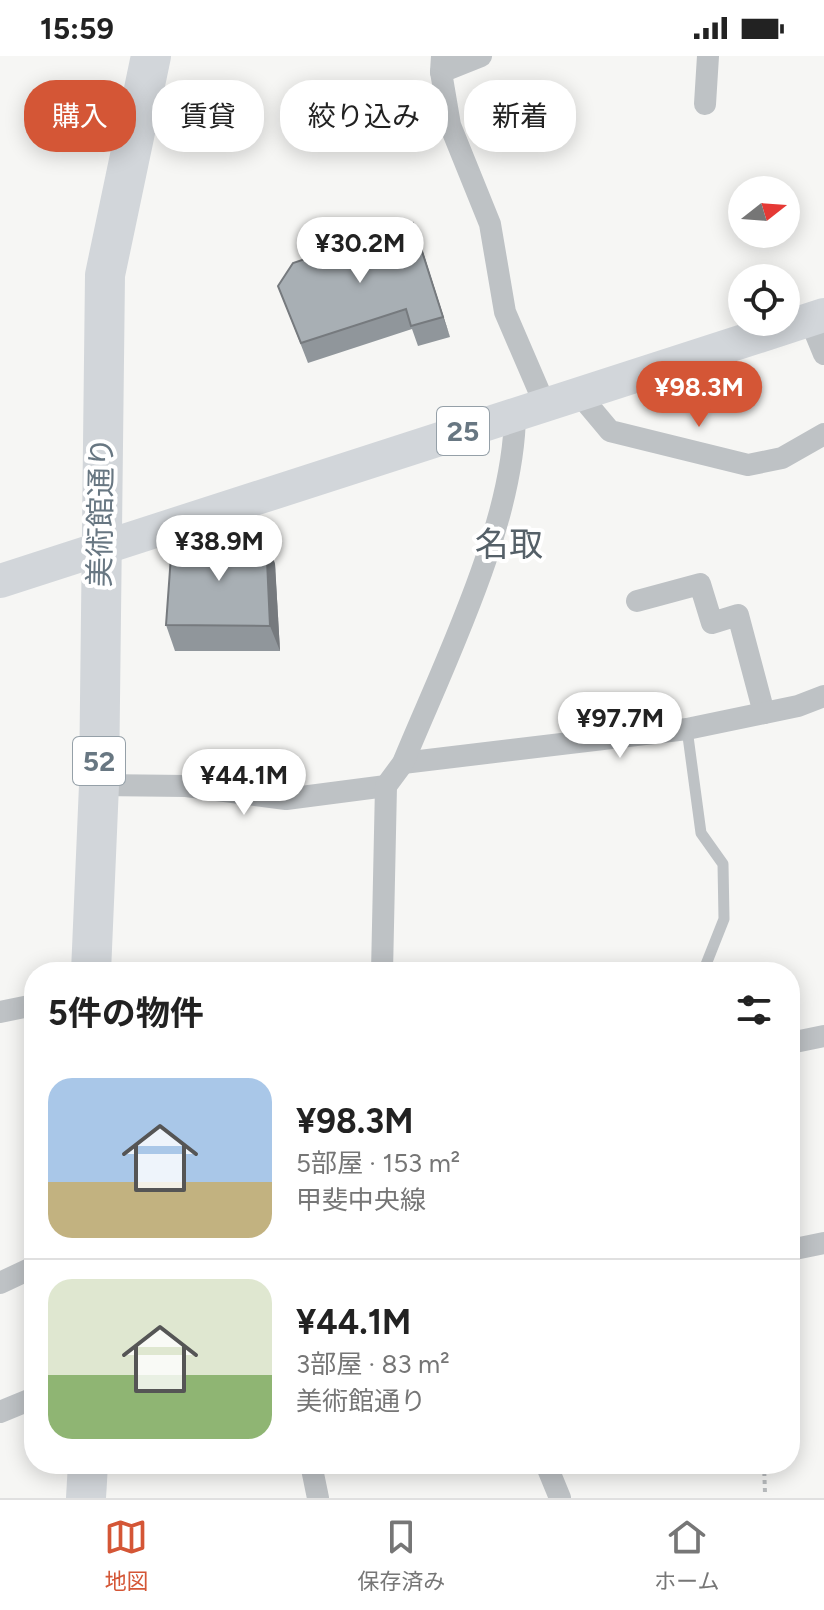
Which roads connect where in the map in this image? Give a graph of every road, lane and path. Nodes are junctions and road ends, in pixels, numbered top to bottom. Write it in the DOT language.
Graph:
graph roads {
  1 [pos="151,56"];
  2 [pos="481,56"];
  3 [pos="708,56"];
  4 [pos="441,64"];
  5 [pos="705,104"];
  6 [pos="817,317"];
  7 [pos="824,354"];
  8 [pos="579,394"];
  9 [pos="530,410"];
  10 [pos="824,434"];
  11 [pos="102,549"];
  12 [pos="0,581"];
  13 [pos="637,601"];
  14 [pos="824,696"];
  15 [pos="764,713"];
  16 [pos="687,729"];
  17 [pos="403,763"];
  18 [pos="99,785"];
  19 [pos="386,786"];
  20 [pos="91,962"];
  21 [pos="382,962"];
  22 [pos="707,962"];
  23 [pos="24,1007"];
  24 [pos="0,1012"];
  25 [pos="824,1036"];
  26 [pos="800,1041"];
  27 [pos="824,1243"];
  28 [pos="800,1248"];
  29 [pos="24,1272"];
  30 [pos="0,1283"];
  31 [pos="24,1402"];
  32 [pos="0,1412"];
  33 [pos="87,1474"];
  34 [pos="313,1474"];
  35 [pos="550,1474"];
  36 [pos="764,1474"];
  37 [pos="765,1493"];
  38 [pos="86,1498"];
  39 [pos="318,1498"];
  40 [pos="560,1498"];
  1 -- 11 [label="highway, 美術館通り / 52"];
  2 -- 4 [label="street"];
  3 -- 5 [label="street"];
  4 -- 9 [label="street"];
  6 -- 7 [label="street"];
  6 -- 8 [label="main road, 25"];
  8 -- 9 [label="main road, 25"];
  8 -- 10 [label="street"];
  9 -- 11 [label="main road, 25"];
  9 -- 17 [label="street"];
  11 -- 12 [label="main road, 25"];
  11 -- 18 [label="highway, 美術館通り / 52"];
  13 -- 15 [label="street"];
  14 -- 15 [label="street"];
  15 -- 16 [label="street"];
  16 -- 17 [label="street"];
  16 -- 22 [label="lane"];
  17 -- 19 [label="street"];
  18 -- 19 [label="street"];
  18 -- 20 [label="highway, 美術館通り / 52"];
  19 -- 21 [label="street"];
  23 -- 24 [label="street"];
  25 -- 26 [label="street"];
  27 -- 28 [label="street"];
  29 -- 30 [label="street"];
  31 -- 32 [label="street"];
  33 -- 38 [label="highway"];
  34 -- 39 [label="street"];
  35 -- 40 [label="street"];
  36 -- 37 [label="path"];
}
